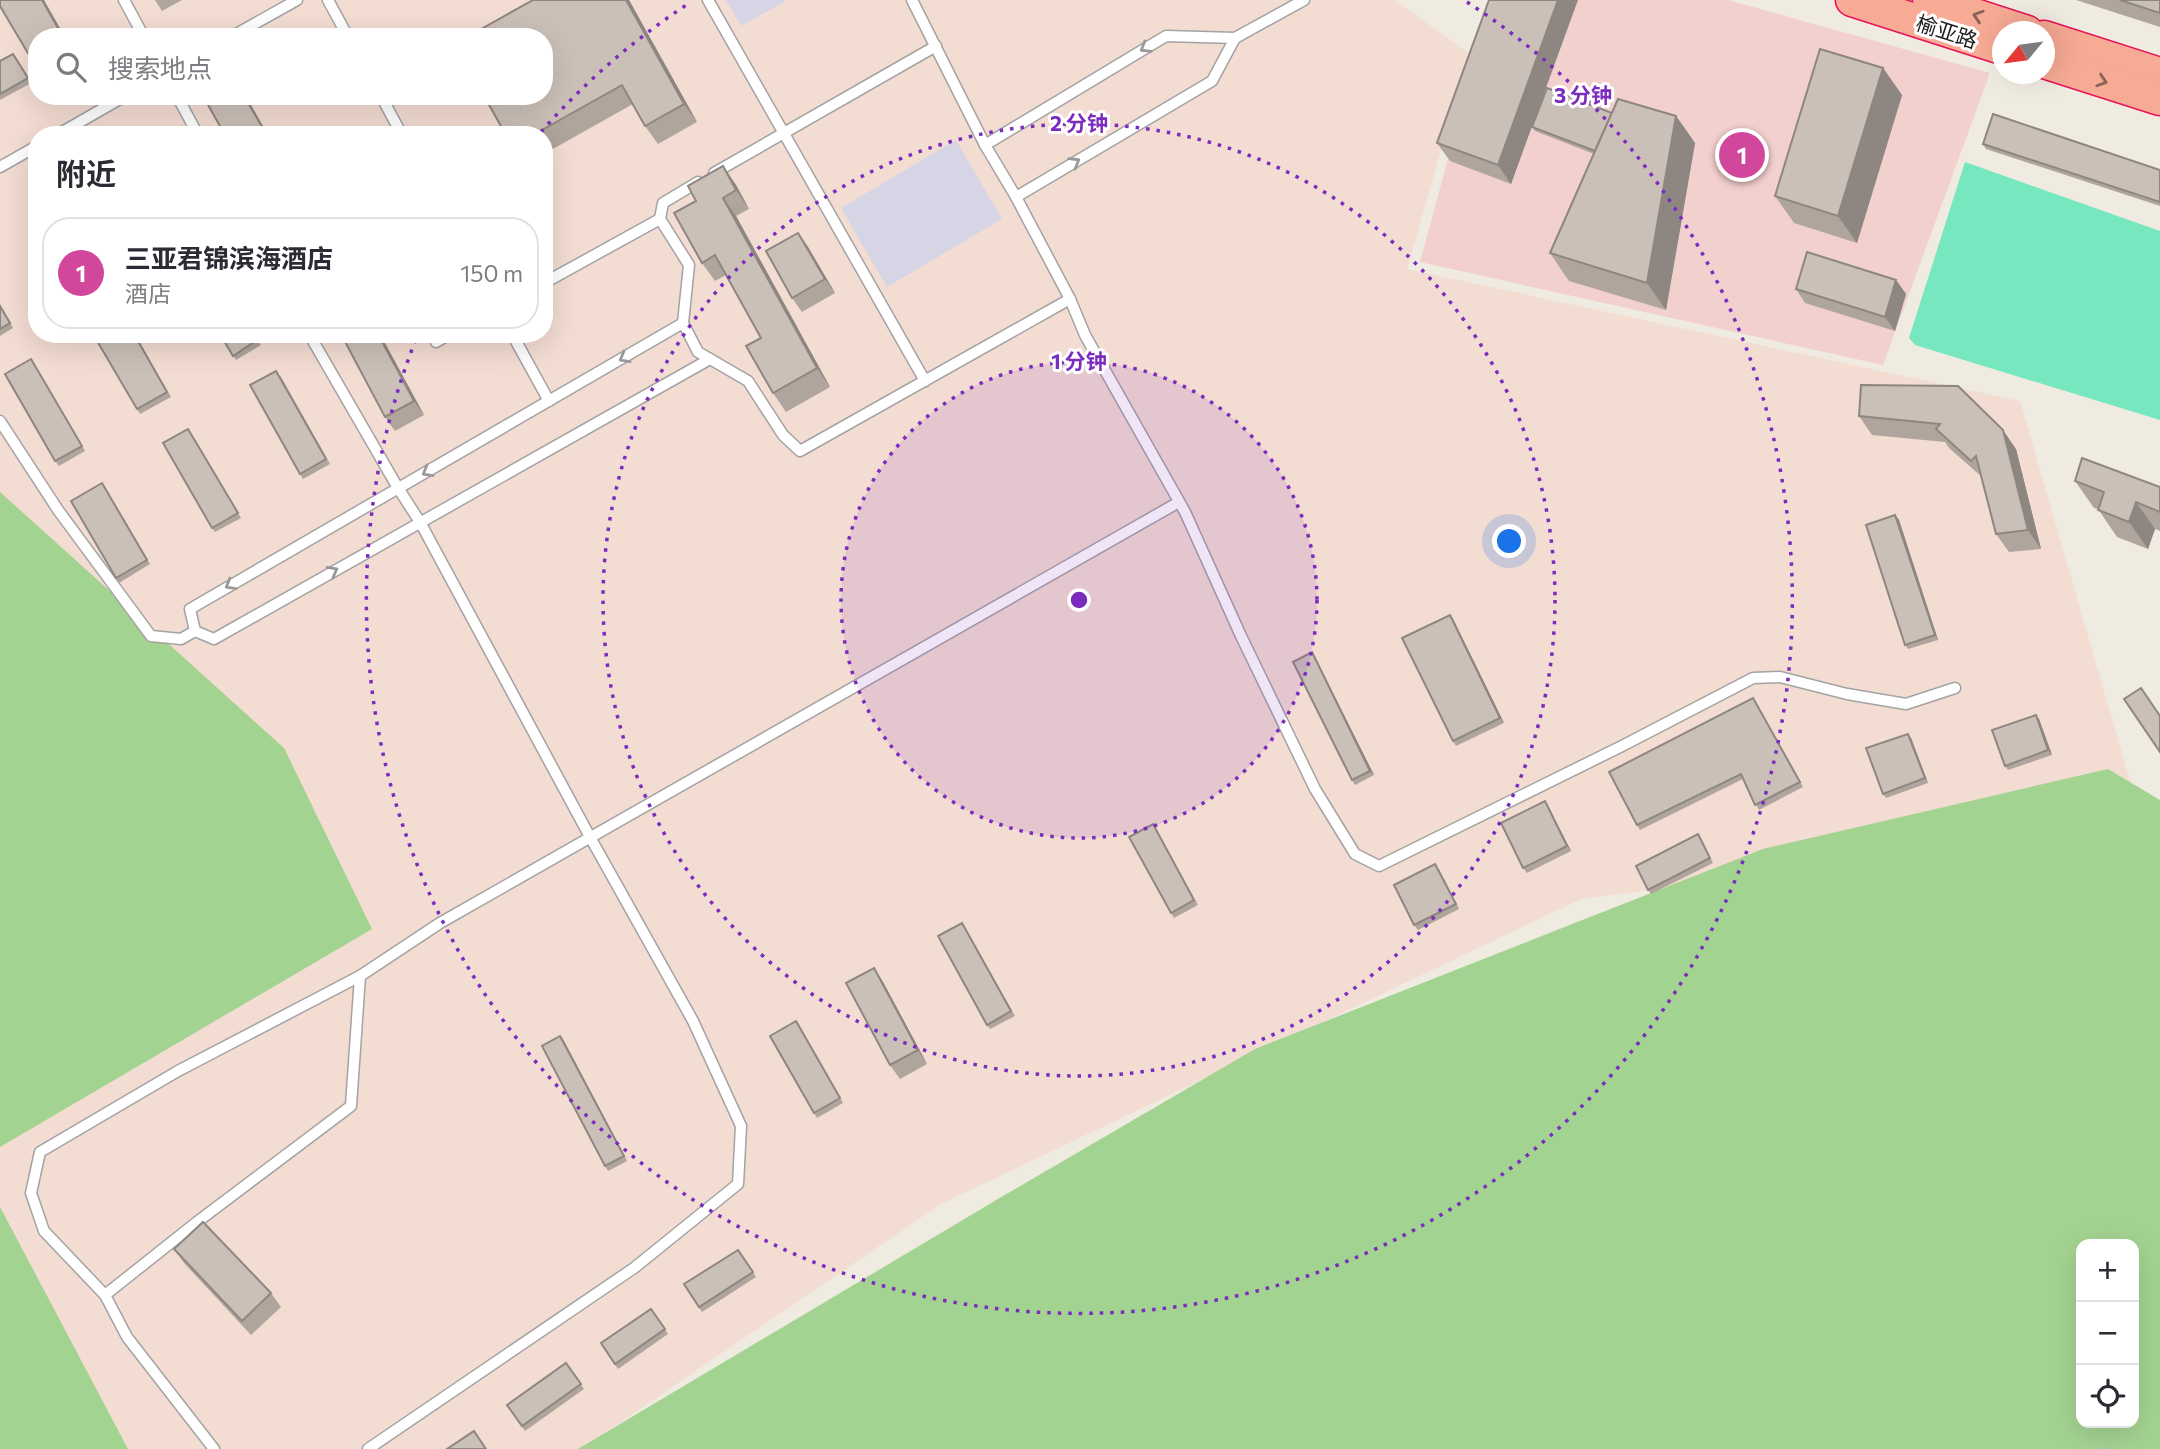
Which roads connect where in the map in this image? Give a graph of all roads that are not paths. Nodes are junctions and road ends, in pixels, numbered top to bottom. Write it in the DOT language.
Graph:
graph roads {
  1 [pos="124,0"];
  2 [pos="297,0"];
  3 [pos="328,0"];
  4 [pos="708,0"];
  5 [pos="912,0"];
  6 [pos="1304,0"];
  7 [pos="1852,0"];
  8 [pos="1929,0"];
  9 [pos="1993,21"];
  10 [pos="140,28"];
  11 [pos="247,28"];
  12 [pos="343,28"];
  13 [pos="1235,38"];
  14 [pos="2055,40"];
  15 [pos="1992,45"];
  16 [pos="936,46"];
  17 [pos="2055,65"];
  18 [pos="2160,74"];
  19 [pos="2160,99"];
  20 [pos="109,105"];
  21 [pos="182,105"];
  22 [pos="386,105"];
  23 [pos="73,126"];
  24 [pos="193,126"];
  25 [pos="397,126"];
  26 [pos="784,134"];
  27 [pos="985,145"];
  28 [pos="28,151"];
  29 [pos="0,167"];
  30 [pos="1016,197"];
  31 [pos="660,219"];
  32 [pos="553,278"];
  33 [pos="1070,299"];
  34 [pos="683,323"];
  35 [pos="314,343"];
  36 [pos="517,343"];
  37 [pos="710,359"];
  38 [pos="925,381"];
  39 [pos="549,401"];
  40 [pos="0,421"];
  41 [pos="398,488"];
  42 [pos="1180,502"];
  43 [pos="420,522"];
  44 [pos="195,631"];
  45 [pos="1955,688"];
  46 [pos="590,836"];
  47 [pos="360,976"];
  48 [pos="105,1295"];
  49 [pos="214,1449"];
  50 [pos="368,1449"];
  1 -- 10 [label="lane"];
  2 -- 11 [label="lane"];
  3 -- 12 [label="lane"];
  4 -- 26 [label="lane"];
  5 -- 16 [label="lane"];
  6 -- 13 [label="lane"];
  7 -- 15 [label="highway, 榆亚路"];
  9 -- 8 [label="highway, 榆亚路, one-way"];
  13 -- 27 [label="lane, one-way"];
  30 -- 13 [label="lane, one-way"];
  14 -- 18 [label="highway"];
  16 -- 26 [label="lane"];
  16 -- 27 [label="lane"];
  17 -- 19 [label="highway, one-way"];
  20 -- 23 [label="lane"];
  21 -- 24 [label="lane"];
  22 -- 25 [label="lane"];
  26 -- 31 [label="lane"];
  26 -- 38 [label="lane"];
  27 -- 30 [label="lane"];
  28 -- 29 [label="lane"];
  30 -- 33 [label="lane"];
  31 -- 32 [label="lane"];
  31 -- 34 [label="lane"];
  33 -- 38 [label="lane"];
  33 -- 42 [label="lane"];
  34 -- 37 [label="lane"];
  34 -- 39 [label="lane, one-way"];
  35 -- 41 [label="lane"];
  36 -- 39 [label="lane"];
  37 -- 38 [label="lane"];
  37 -- 43 [label="lane"];
  39 -- 41 [label="lane, one-way"];
  40 -- 44 [label="lane"];
  41 -- 43 [label="lane"];
  41 -- 44 [label="lane, one-way"];
  42 -- 45 [label="lane"];
  42 -- 46 [label="lane"];
  44 -- 43 [label="lane, one-way"];
  43 -- 46 [label="lane"];
  46 -- 47 [label="lane"];
  46 -- 50 [label="lane"];
  47 -- 48 [label="lane"];
  47 -- 48 [label="lane"];
  48 -- 49 [label="lane"];
}
